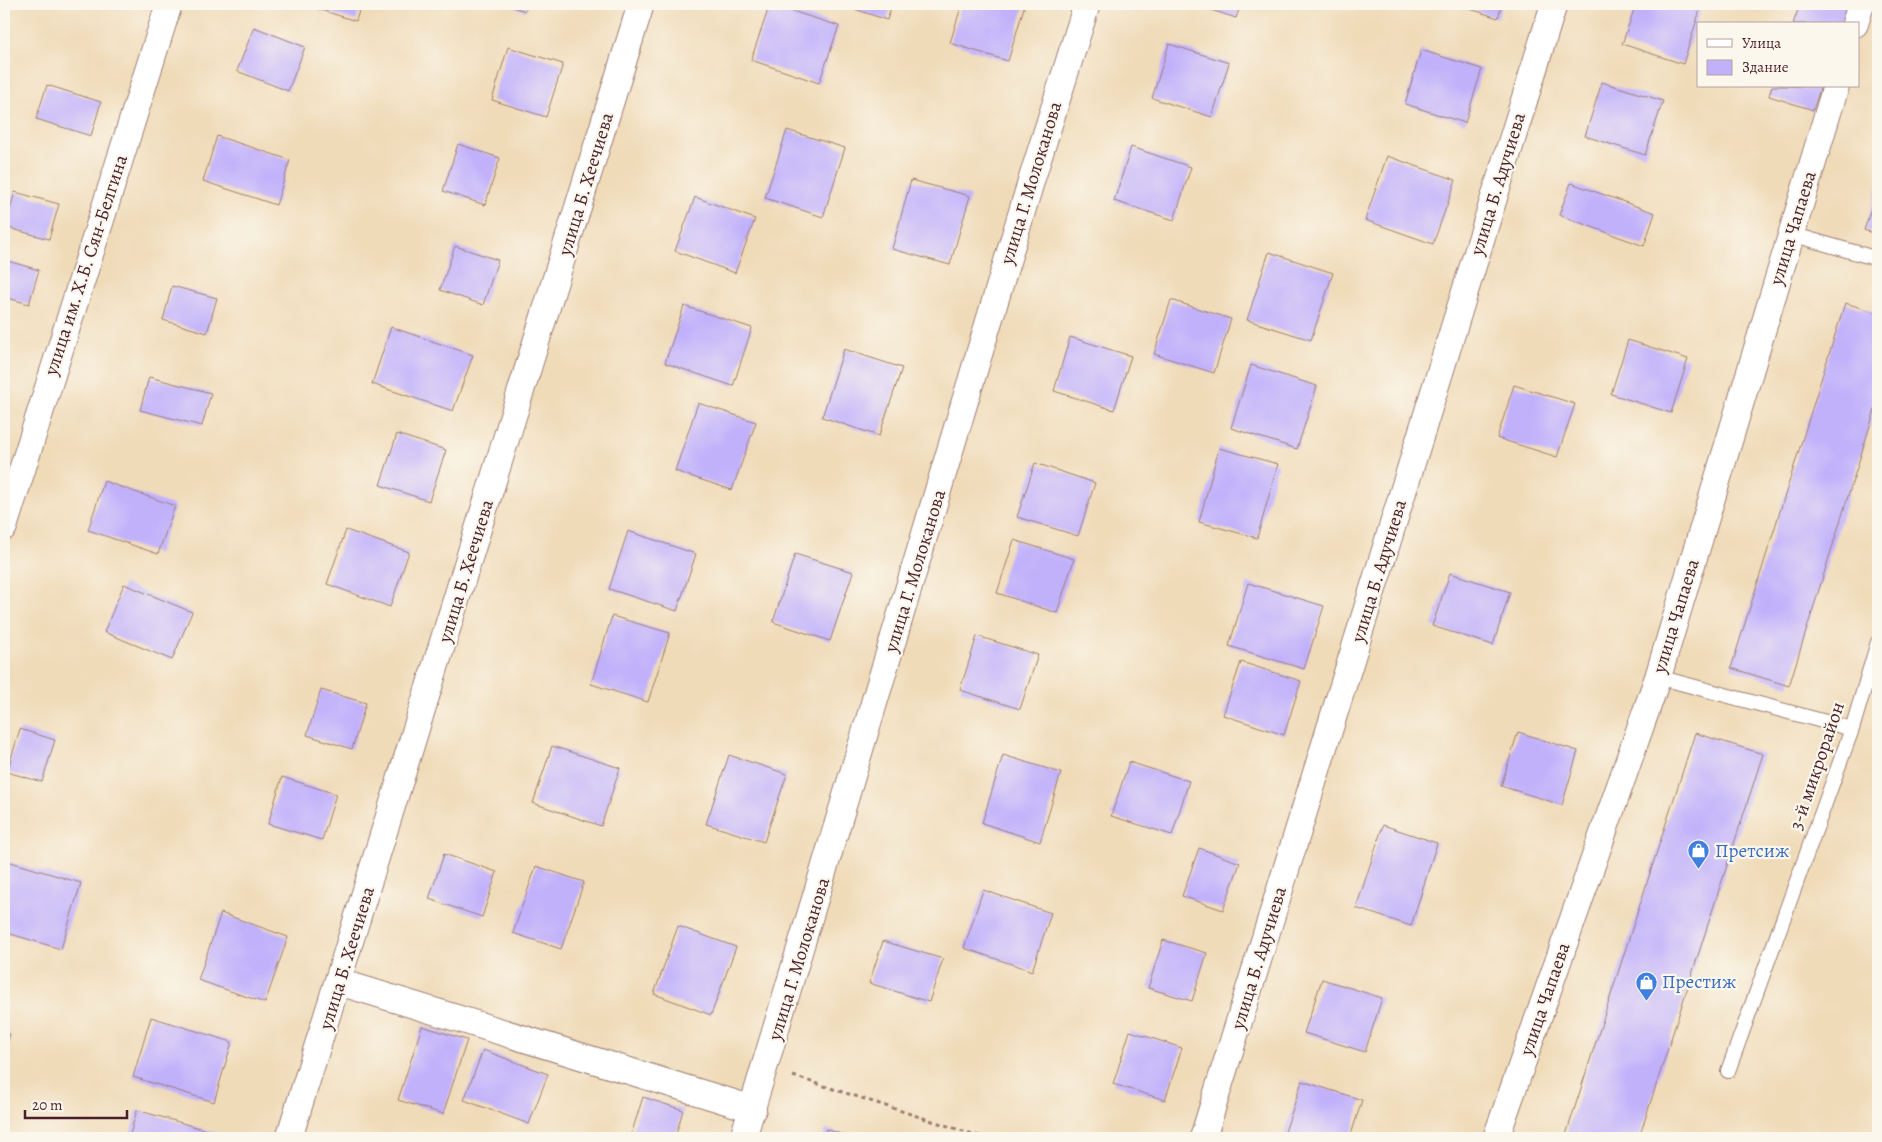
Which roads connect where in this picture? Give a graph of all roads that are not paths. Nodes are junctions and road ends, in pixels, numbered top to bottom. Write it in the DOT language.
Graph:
graph roads {
  1 [pos="169,4"];
  2 [pos="641,4"];
  3 [pos="1087,4"];
  4 [pos="1554,4"];
  5 [pos="1861,4"];
  6 [pos="1856,22"];
  7 [pos="1835,88"];
  8 [pos="1791,234"];
  9 [pos="1878,259"];
  10 [pos="4,527"];
  11 [pos="1878,642"];
  12 [pos="1658,677"];
  13 [pos="1852,729"];
  14 [pos="340,982"];
  15 [pos="1728,1071"];
  16 [pos="753,1109"];
  17 [pos="289,1138"];
  18 [pos="743,1138"];
  19 [pos="1203,1138"];
  20 [pos="1496,1138"];
  1 -- 10 [label="street, улица им. Х.Б. Сян-Белгина"];
  2 -- 14 [label="street, улица Б. Хеечиева"];
  3 -- 16 [label="street, улица Г. Молоканова"];
  4 -- 19 [label="street, улица Б. Адучиева"];
  5 -- 6 [label="street"];
  7 -- 8 [label="street, улица Чапаева"];
  8 -- 9 [label="lane"];
  8 -- 12 [label="street, улица Чапаева"];
  11 -- 13 [label="lane, 3-й микрорайон"];
  12 -- 13 [label="lane"];
  12 -- 20 [label="street, улица Чапаева"];
  13 -- 15 [label="lane, 3-й микрорайон"];
  14 -- 16 [label="street"];
  14 -- 17 [label="street, улица Б. Хеечиева"];
  16 -- 18 [label="street, улица Г. Молоканова"];
}
